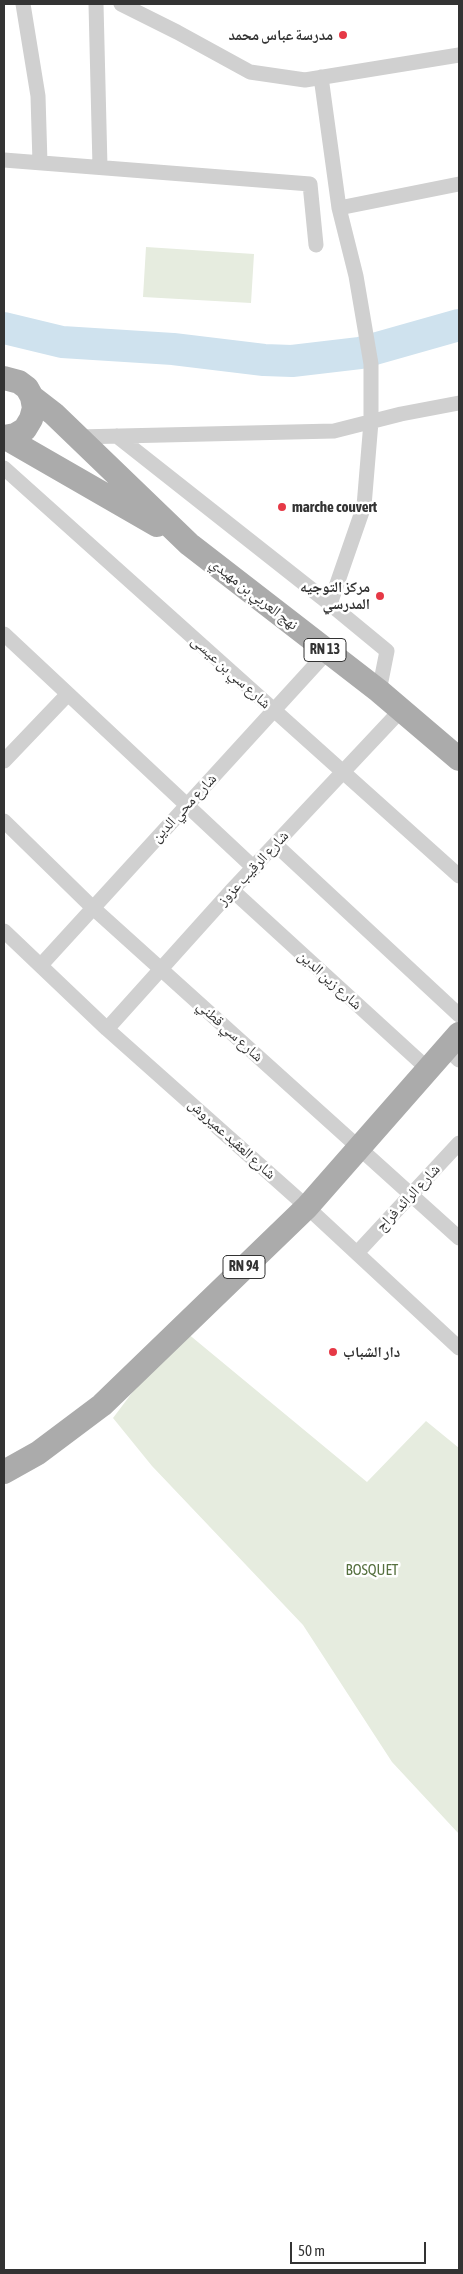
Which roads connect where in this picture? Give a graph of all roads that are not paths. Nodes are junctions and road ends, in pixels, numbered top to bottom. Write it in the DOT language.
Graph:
graph roads {
  1 [pos="22,4"];
  2 [pos="96,4"];
  3 [pos="121,4"];
  4 [pos="459,55"];
  5 [pos="321,77"];
  6 [pos="4,160"];
  7 [pos="40,163"];
  8 [pos="100,167"];
  9 [pos="459,184"];
  10 [pos="339,208"];
  11 [pos="316,245"];
  12 [pos="5,377"];
  13 [pos="32,397"];
  14 [pos="459,403"];
  15 [pos="371,422"];
  16 [pos="117,436"];
  17 [pos="4,437"];
  18 [pos="78,437"];
  19 [pos="4,468"];
  20 [pos="189,544"];
  21 [pos="330,604"];
  22 [pos="4,634"];
  23 [pos="328,652"];
  24 [pos="379,691"];
  25 [pos="68,694"];
  26 [pos="402,709"];
  27 [pos="275,711"];
  28 [pos="459,759"];
  29 [pos="4,761"];
  30 [pos="342,772"];
  31 [pos="186,806"];
  32 [pos="4,821"];
  33 [pos="276,845"];
  34 [pos="254,868"];
  35 [pos="459,876"];
  36 [pos="232,890"];
  37 [pos="92,907"];
  38 [pos="4,931"];
  39 [pos="41,965"];
  40 [pos="161,969"];
  41 [pos="459,1015"];
  42 [pos="107,1029"];
  43 [pos="455,1048"];
  44 [pos="429,1070"];
  45 [pos="459,1143"];
  46 [pos="360,1148"];
  47 [pos="412,1194"];
  48 [pos="307,1207"];
  49 [pos="459,1238"];
  50 [pos="357,1253"];
  51 [pos="459,1348"];
  52 [pos="4,1472"];
  1 -- 7 [label="street"];
  2 -- 8 [label="street"];
  3 -- 5 [label="street"];
  4 -- 5 [label="street"];
  5 -- 10 [label="street"];
  6 -- 7 [label="street"];
  7 -- 8 [label="street"];
  8 -- 11 [label="street"];
  9 -- 10 [label="street"];
  10 -- 15 [label="street"];
  12 -- 13 [label="main road"];
  13 -- 17 [label="main road"];
  13 -- 18 [label="main road, RN 13"];
  14 -- 15 [label="street"];
  15 -- 16 [label="street"];
  15 -- 21 [label="street"];
  16 -- 18 [label="street"];
  16 -- 21 [label="street"];
  17 -- 20 [label="main road, RN 13"];
  18 -- 20 [label="main road, RN 13"];
  19 -- 27 [label="street, شارع سي بن عيسى"];
  20 -- 23 [label="main road, نهج العربي بن مهيدي / RN 13"];
  21 -- 24 [label="street"];
  22 -- 25 [label="street"];
  23 -- 24 [label="main road, نهج العربي بن مهيدي / RN 13"];
  23 -- 27 [label="street, شارع محي الدين"];
  24 -- 26 [label="main road, نهج العربي بن مهيدي / RN 13"];
  25 -- 29 [label="street"];
  25 -- 31 [label="street"];
  26 -- 28 [label="main road, نهج العربي بن مهيدي / RN 13"];
  26 -- 30 [label="street, شارع الرقيب عزوز"];
  27 -- 30 [label="street, شارع سي بن عيسى"];
  27 -- 31 [label="street, شارع محي الدين"];
  30 -- 33 [label="street, شارع الرقيب عزوز"];
  30 -- 35 [label="street, شارع سي بن عيسى"];
  31 -- 34 [label="street"];
  31 -- 37 [label="street, شارع محي الدين"];
  32 -- 37 [label="street, شارع سي قطني"];
  33 -- 34 [label="street, شارع الرقيب عزوز"];
  33 -- 41 [label="street"];
  34 -- 36 [label="street, شارع الرقيب عزوز"];
  36 -- 40 [label="street, شارع الرقيب عزوز"];
  36 -- 44 [label="street, شارع زين الدين"];
  37 -- 39 [label="street, شارع محي الدين"];
  37 -- 40 [label="street, شارع سي قطني"];
  38 -- 39 [label="street, شارع العقيد عميروش"];
  39 -- 42 [label="street, شارع العقيد عميروش"];
  40 -- 42 [label="street, شارع الرقيب عزوز"];
  40 -- 46 [label="street, شارع سي قطني"];
  42 -- 48 [label="street, شارع العقيد عميروش"];
  43 -- 44 [label="main road, RN 94"];
  44 -- 46 [label="main road, RN 94"];
  45 -- 47 [label="street, شارع الرائد فراج"];
  46 -- 47 [label="street, شارع سي قطني"];
  46 -- 48 [label="main road, RN 94"];
  47 -- 49 [label="street, شارع سي قطني"];
  47 -- 50 [label="street, شارع الرائد فراج"];
  48 -- 50 [label="street, شارع العقيد عميروش"];
  48 -- 52 [label="main road, RN 94"];
  50 -- 51 [label="street, شارع العقيد عميروش"];
}
